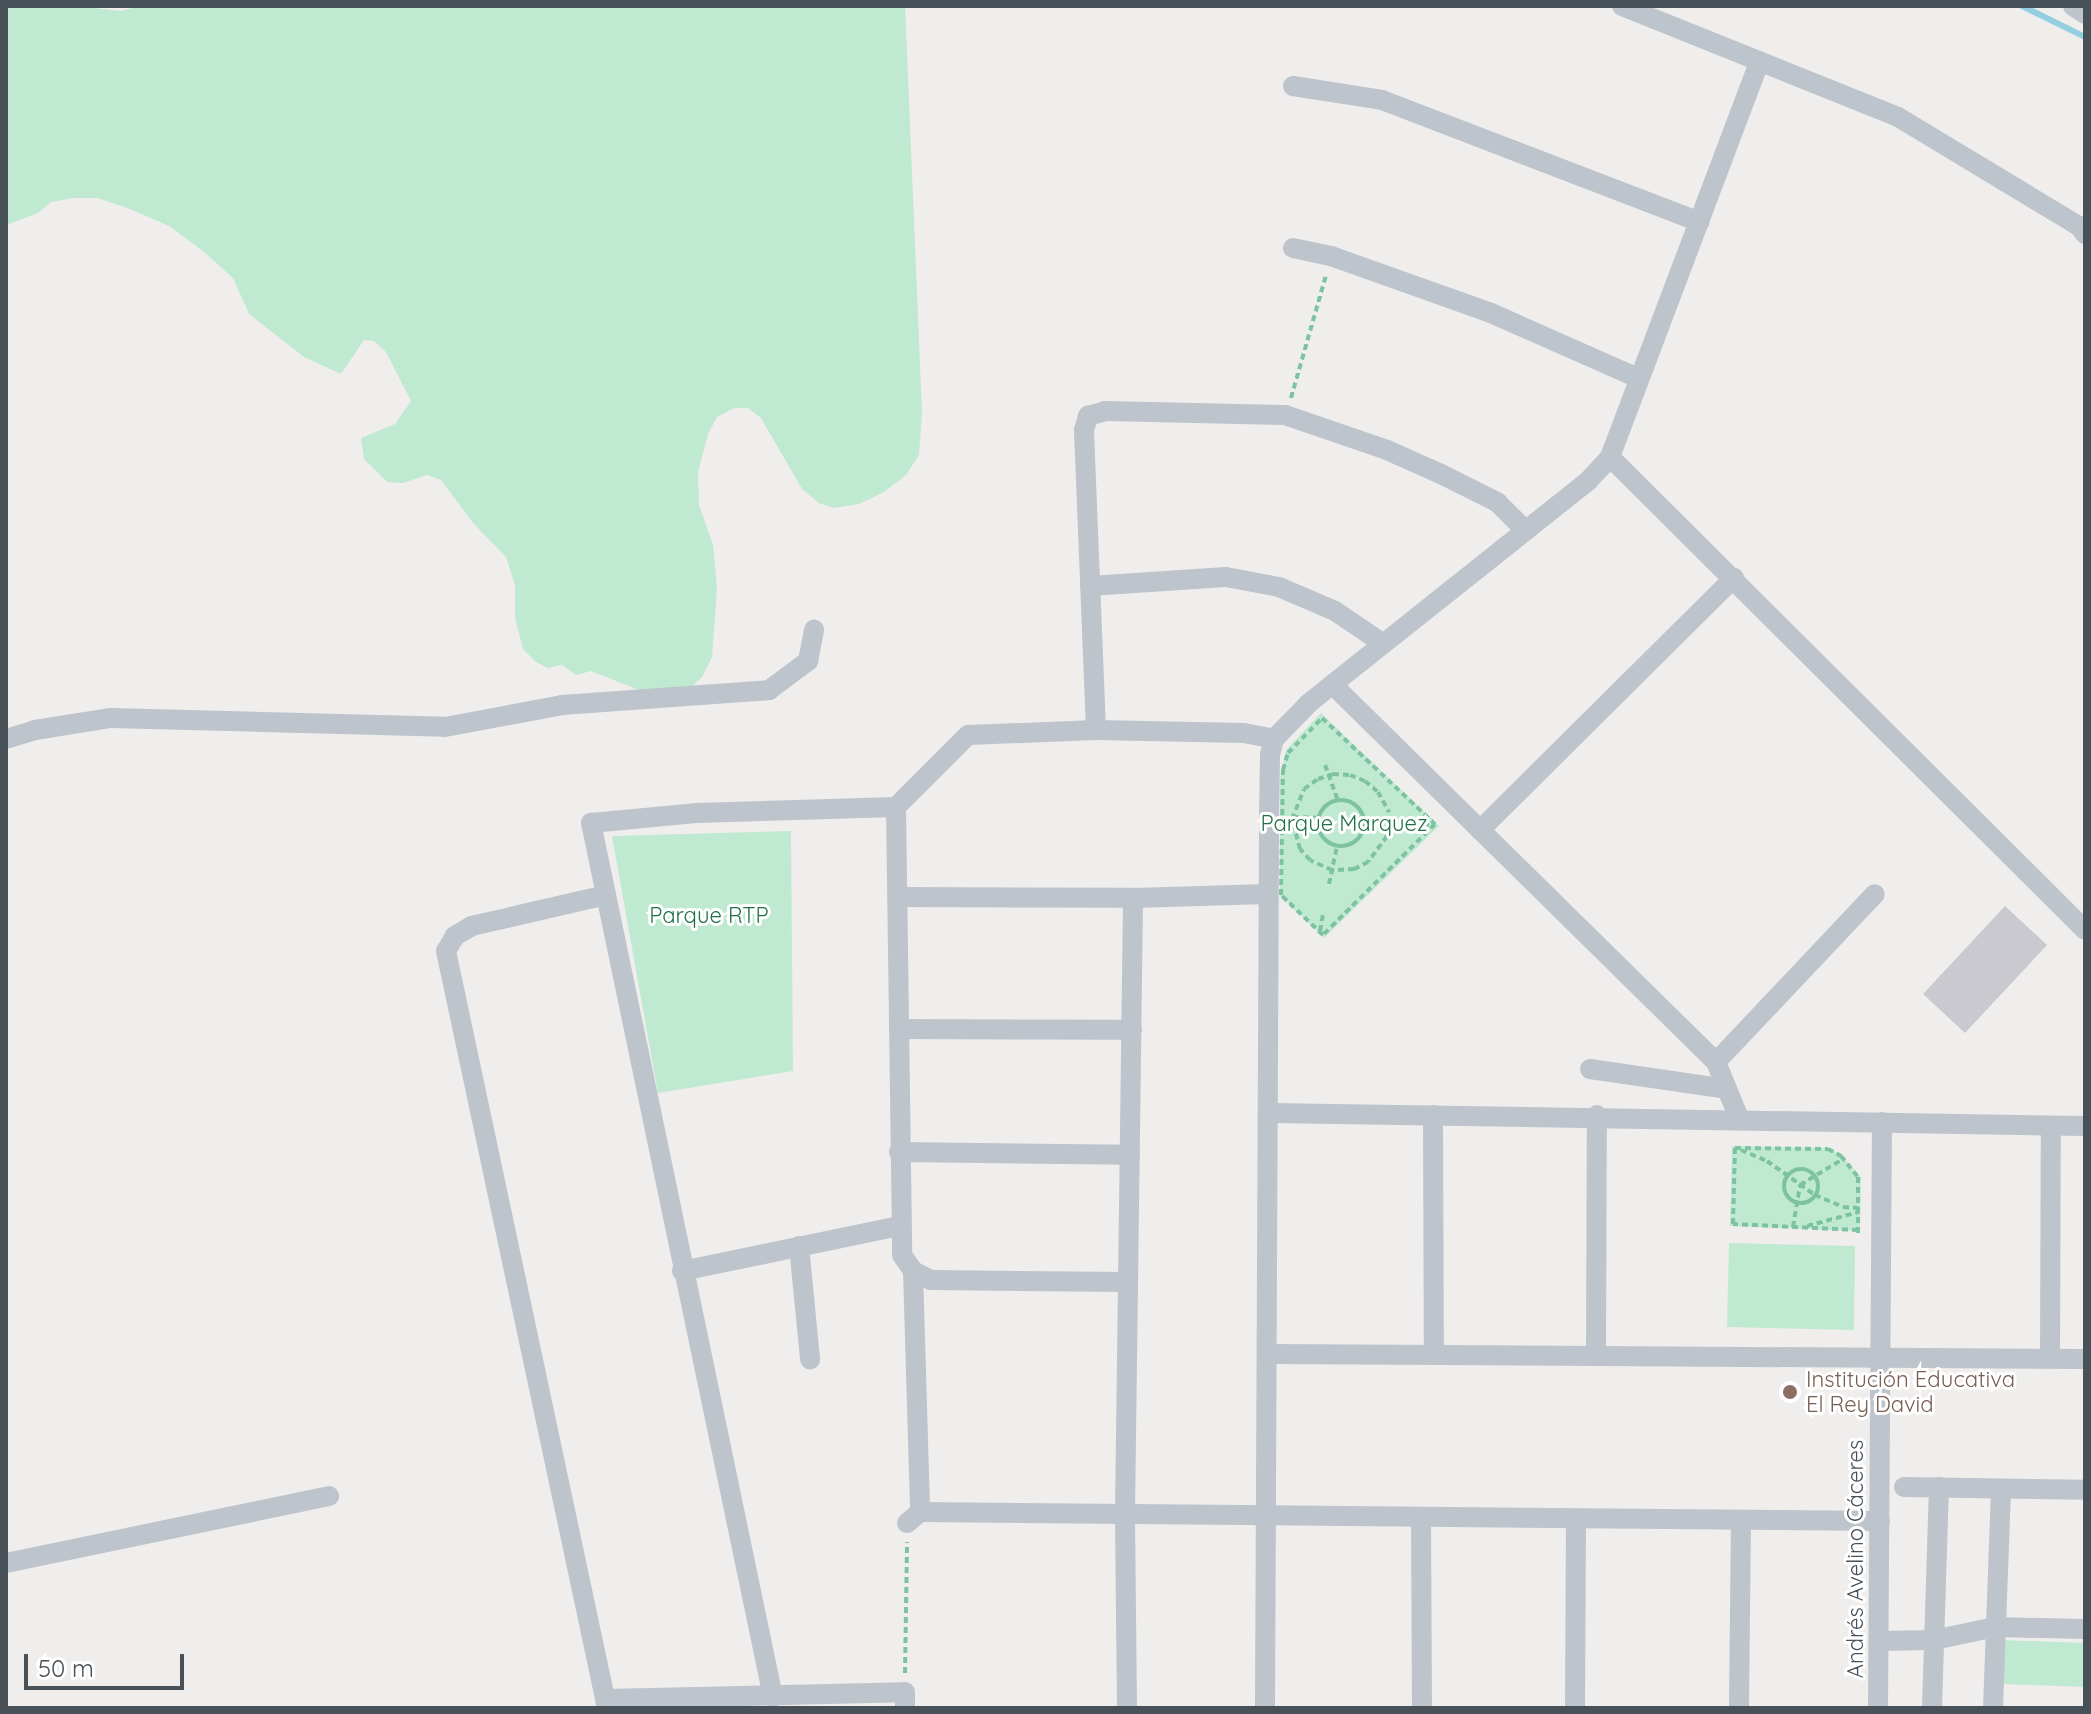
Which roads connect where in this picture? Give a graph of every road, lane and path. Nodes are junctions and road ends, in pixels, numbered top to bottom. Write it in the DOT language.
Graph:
graph roads {
  1 [pos="1622,6"];
  2 [pos="2073,6"];
  3 [pos="2085,14"];
  4 [pos="1760,61"];
  5 [pos="1293,86"];
  6 [pos="1699,222"];
  7 [pos="2085,234"];
  8 [pos="1293,248"];
  9 [pos="1331,256"];
  10 [pos="1638,378"];
  11 [pos="1285,415"];
  12 [pos="1610,457"];
  13 [pos="1524,529"];
  14 [pos="1734,578"];
  15 [pos="1090,586"];
  16 [pos="814,630"];
  17 [pos="1382,643"];
  18 [pos="1333,685"];
  19 [pos="1314,725"];
  20 [pos="1096,730"];
  21 [pos="1317,735"];
  22 [pos="6,739"];
  23 [pos="1274,739"];
  24 [pos="1325,765"];
  25 [pos="1329,776"];
  26 [pos="1338,801"];
  27 [pos="896,807"];
  28 [pos="1389,812"];
  29 [pos="1276,816"];
  30 [pos="1292,817"];
  31 [pos="1318,818"];
  32 [pos="1364,823"];
  33 [pos="1382,824"];
  34 [pos="1435,824"];
  35 [pos="1413,825"];
  36 [pos="1480,830"];
  37 [pos="1387,836"];
  38 [pos="1337,846"];
  39 [pos="1332,870"];
  40 [pos="1329,884"];
  41 [pos="1268,894"];
  42 [pos="1875,894"];
  43 [pos="606,895"];
  44 [pos="898,897"];
  45 [pos="1133,898"];
  46 [pos="1323,914"];
  47 [pos="2085,930"];
  48 [pos="1320,932"];
  49 [pos="899,1029"];
  50 [pos="1132,1030"];
  51 [pos="1716,1062"];
  52 [pos="1590,1069"];
  53 [pos="1727,1089"];
  54 [pos="1268,1113"];
  55 [pos="1433,1115"];
  56 [pos="1597,1115"];
  57 [pos="1739,1118"];
  58 [pos="1882,1122"];
  59 [pos="2051,1126"];
  60 [pos="2085,1126"];
  61 [pos="1735,1148"];
  62 [pos="899,1152"];
  63 [pos="1130,1155"];
  64 [pos="1843,1159"];
  65 [pos="1813,1174"];
  66 [pos="1788,1176"];
  67 [pos="1800,1185"];
  68 [pos="1815,1195"];
  69 [pos="1795,1202"];
  70 [pos="1858,1210"];
  71 [pos="900,1226"];
  72 [pos="1793,1227"];
  73 [pos="1805,1228"];
  74 [pos="1858,1230"];
  75 [pos="799,1246"];
  76 [pos="1859,1246"];
  77 [pos="682,1271"];
  78 [pos="913,1271"];
  79 [pos="1128,1282"];
  80 [pos="1267,1354"];
  81 [pos="1434,1355"];
  82 [pos="1596,1355"];
  83 [pos="1882,1358"];
  84 [pos="2050,1358"];
  85 [pos="810,1359"];
  86 [pos="2085,1359"];
  87 [pos="1904,1487"];
  88 [pos="1939,1487"];
  89 [pos="2001,1489"];
  90 [pos="2085,1490"];
  91 [pos="329,1496"];
  92 [pos="1125,1513"];
  93 [pos="1264,1515"];
  94 [pos="1421,1517"];
  95 [pos="913,1518"];
  96 [pos="1576,1519"];
  97 [pos="1741,1521"];
  98 [pos="1880,1521"];
  99 [pos="6,1563"];
  100 [pos="1995,1627"];
  101 [pos="2085,1629"];
  102 [pos="1934,1640"];
  103 [pos="1879,1641"];
  104 [pos="773,1697"];
  105 [pos="905,1700"];
  106 [pos="606,1703"];
  107 [pos="1127,1708"];
  108 [pos="1265,1708"];
  109 [pos="1422,1708"];
  110 [pos="1575,1708"];
  111 [pos="1739,1708"];
  112 [pos="1878,1708"];
  113 [pos="1932,1708"];
  114 [pos="1993,1708"];
  1 -- 4 [label="street"];
  2 -- 3 [label="street"];
  4 -- 6 [label="street"];
  4 -- 7 [label="street"];
  5 -- 6 [label="street"];
  6 -- 10 [label="street"];
  8 -- 9 [label="street"];
  9 -- 10 [label="street"];
  9 -- 11 [label="path"];
  10 -- 12 [label="street"];
  11 -- 13 [label="street"];
  11 -- 15 [label="street"];
  12 -- 13 [label="street"];
  12 -- 14 [label="street"];
  13 -- 17 [label="street"];
  14 -- 36 [label="street"];
  14 -- 47 [label="street"];
  15 -- 17 [label="street"];
  15 -- 20 [label="street"];
  16 -- 22 [label="street"];
  17 -- 18 [label="street"];
  18 -- 23 [label="street"];
  18 -- 36 [label="street"];
  19 -- 21 [label="path"];
  19 -- 29 [label="path"];
  19 -- 34 [label="path"];
  20 -- 23 [label="street"];
  20 -- 27 [label="street"];
  23 -- 29 [label="street"];
  24 -- 25 [label="path"];
  25 -- 26 [label="path"];
  25 -- 28 [label="path"];
  25 -- 30 [label="path"];
  26 -- 31 [label="path"];
  26 -- 32 [label="path"];
  27 -- 43 [label="street"];
  27 -- 44 [label="street"];
  29 -- 30 [label="path"];
  29 -- 41 [label="street"];
  29 -- 48 [label="path"];
  30 -- 31 [label="path"];
  30 -- 39 [label="path"];
  31 -- 38 [label="path"];
  32 -- 33 [label="path"];
  32 -- 38 [label="path"];
  34 -- 35 [label="path"];
  34 -- 48 [label="path"];
  36 -- 51 [label="street"];
  37 -- 39 [label="path"];
  38 -- 39 [label="path"];
  39 -- 40 [label="path"];
  41 -- 45 [label="street"];
  41 -- 54 [label="street"];
  42 -- 51 [label="street"];
  43 -- 77 [label="street"];
  43 -- 106 [label="street"];
  44 -- 45 [label="street"];
  44 -- 49 [label="street"];
  45 -- 50 [label="street"];
  46 -- 48 [label="path"];
  49 -- 50 [label="street"];
  49 -- 62 [label="street"];
  50 -- 63 [label="street"];
  51 -- 53 [label="street"];
  52 -- 53 [label="street"];
  53 -- 57 [label="street"];
  54 -- 55 [label="street"];
  54 -- 80 [label="street"];
  55 -- 56 [label="street"];
  55 -- 81 [label="street"];
  56 -- 57 [label="street"];
  56 -- 82 [label="street"];
  57 -- 58 [label="street"];
  58 -- 59 [label="street"];
  58 -- 83 [label="street, Andrés Avelino Cáceres"];
  59 -- 60 [label="street"];
  59 -- 84 [label="street"];
  61 -- 64 [label="path"];
  61 -- 66 [label="path"];
  61 -- 72 [label="path"];
  62 -- 63 [label="street"];
  62 -- 71 [label="street"];
  63 -- 79 [label="street"];
  64 -- 65 [label="path"];
  64 -- 70 [label="path"];
  65 -- 66 [label="path"];
  65 -- 67 [label="path"];
  65 -- 68 [label="path"];
  66 -- 67 [label="path"];
  66 -- 69 [label="path"];
  67 -- 68 [label="path"];
  67 -- 69 [label="path"];
  68 -- 69 [label="path"];
  68 -- 70 [label="path"];
  69 -- 72 [label="path"];
  70 -- 73 [label="path"];
  70 -- 74 [label="path"];
  71 -- 75 [label="street"];
  71 -- 78 [label="street"];
  72 -- 73 [label="path"];
  73 -- 74 [label="path"];
  74 -- 76 [label="path"];
  75 -- 77 [label="street"];
  75 -- 85 [label="street"];
  77 -- 104 [label="street"];
  78 -- 79 [label="street"];
  78 -- 95 [label="street"];
  79 -- 92 [label="street"];
  80 -- 81 [label="street"];
  80 -- 93 [label="street"];
  81 -- 82 [label="street"];
  82 -- 83 [label="street"];
  83 -- 84 [label="street"];
  83 -- 98 [label="street, Andrés Avelino Cáceres"];
  84 -- 86 [label="street"];
  87 -- 88 [label="street"];
  88 -- 89 [label="street"];
  88 -- 102 [label="street"];
  89 -- 90 [label="street"];
  89 -- 100 [label="street"];
  91 -- 99 [label="street"];
  92 -- 93 [label="street"];
  92 -- 95 [label="street"];
  92 -- 107 [label="street"];
  93 -- 94 [label="street"];
  93 -- 108 [label="street"];
  94 -- 96 [label="street"];
  94 -- 109 [label="street"];
  95 -- 105 [label="path"];
  96 -- 97 [label="street"];
  96 -- 110 [label="street"];
  97 -- 98 [label="street"];
  97 -- 111 [label="street"];
  98 -- 103 [label="street, Andrés Avelino Cáceres"];
  100 -- 101 [label="street"];
  100 -- 102 [label="street"];
  100 -- 114 [label="street"];
  102 -- 103 [label="street"];
  102 -- 113 [label="street"];
  103 -- 112 [label="street, Andrés Avelino Cáceres"];
  104 -- 105 [label="street"];
  104 -- 106 [label="street"];
}
